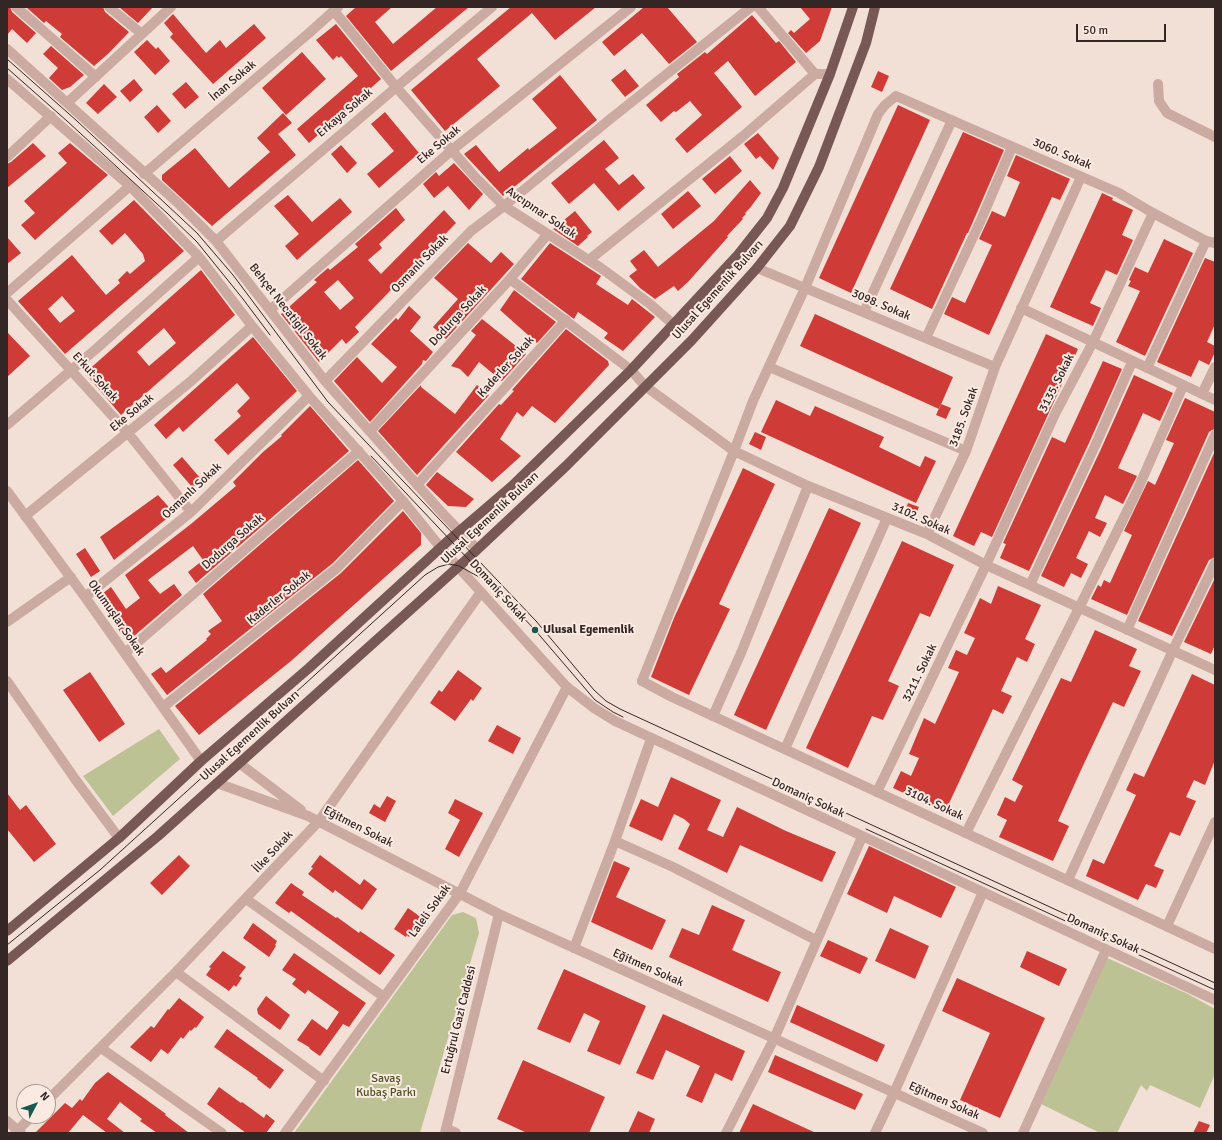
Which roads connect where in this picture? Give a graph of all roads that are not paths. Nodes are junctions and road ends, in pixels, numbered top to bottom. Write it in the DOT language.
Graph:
graph roads {
  1 [pos="16,7"];
  2 [pos="109,7"];
  3 [pos="171,7"];
  4 [pos="492,7"];
  5 [pos="631,7"];
  6 [pos="752,7"];
  7 [pos="758,7"];
  8 [pos="853,7"];
  9 [pos="876,7"];
  10 [pos="336,9"];
  11 [pos="142,34"];
  12 [pos="7,49"];
  13 [pos="815,74"];
  14 [pos="830,74"];
  15 [pos="96,77"];
  16 [pos="7,79"];
  17 [pos="1158,84"];
  18 [pos="396,87"];
  19 [pos="67,103"];
  20 [pos="51,116"];
  21 [pos="952,120"];
  22 [pos="1215,137"];
  23 [pos="1012,147"];
  24 [pos="452,150"];
  25 [pos="7,156"];
  26 [pos="144,174"];
  27 [pos="1081,177"];
  28 [pos="130,186"];
  29 [pos="504,206"];
  30 [pos="1153,213"];
  31 [pos="548,234"];
  32 [pos="216,241"];
  33 [pos="1210,242"];
  34 [pos="199,257"];
  35 [pos="589,260"];
  36 [pos="757,268"];
  37 [pos="510,279"];
  38 [pos="805,288"];
  39 [pos="7,293"];
  40 [pos="7,300"];
  41 [pos="1021,308"];
  42 [pos="270,310"];
  43 [pos="864,312"];
  44 [pos="566,320"];
  45 [pos="674,325"];
  46 [pos="252,326"];
  47 [pos="926,338"];
  48 [pos="1093,342"];
  49 [pos="1132,362"];
  50 [pos="769,367"];
  51 [pos="995,367"];
  52 [pos="1215,367"];
  53 [pos="1147,368"];
  54 [pos="71,370"];
  55 [pos="631,370"];
  56 [pos="325,380"];
  57 [pos="645,386"];
  58 [pos="1183,386"];
  59 [pos="1202,394"];
  60 [pos="309,396"];
  61 [pos="1215,400"];
  62 [pos="7,425"];
  63 [pos="370,431"];
  64 [pos="128,433"];
  65 [pos="1215,435"];
  66 [pos="359,451"];
  67 [pos="966,451"];
  68 [pos="734,452"];
  69 [pos="417,485"];
  70 [pos="808,486"];
  71 [pos="7,491"];
  72 [pos="403,501"];
  73 [pos="191,512"];
  74 [pos="25,516"];
  75 [pos="887,518"];
  76 [pos="460,532"];
  77 [pos="927,534"];
  78 [pos="441,548"];
  79 [pos="477,549"];
  80 [pos="1215,563"];
  81 [pos="986,565"];
  82 [pos="459,566"];
  83 [pos="71,577"];
  84 [pos="1030,585"];
  85 [pos="482,592"];
  86 [pos="86,596"];
  87 [pos="1079,608"];
  88 [pos="7,622"];
  89 [pos="1127,630"];
  90 [pos="1173,650"];
  91 [pos="125,653"];
  92 [pos="1215,669"];
  93 [pos="7,681"];
  94 [pos="567,688"];
  95 [pos="163,707"];
  96 [pos="713,716"];
  97 [pos="651,739"];
  98 [pos="785,749"];
  99 [pos="201,761"];
  100 [pos="240,763"];
  101 [pos="217,783"];
  102 [pos="877,792"];
  103 [pos="308,816"];
  104 [pos="319,821"];
  105 [pos="1215,822"];
  106 [pos="966,833"];
  107 [pos="862,837"];
  108 [pos="119,838"];
  109 [pos="615,841"];
  110 [pos="1068,880"];
  111 [pos="983,892"];
  112 [pos="460,893"];
  113 [pos="246,899"];
  114 [pos="499,914"];
  115 [pos="1168,926"];
  116 [pos="7,931"];
  117 [pos="816,940"];
  118 [pos="574,948"];
  119 [pos="1215,949"];
  120 [pos="1106,950"];
  121 [pos="7,961"];
  122 [pos="176,972"];
  123 [pos="384,997"];
  124 [pos="1215,1000"];
  125 [pos="774,1039"];
  126 [pos="101,1048"];
  127 [pos="324,1081"];
  128 [pos="56,1092"];
  129 [pos="894,1093"];
  130 [pos="7,1121"];
  131 [pos="25,1124"];
  132 [pos="445,1131"];
  133 [pos="18,1132"];
  134 [pos="222,1133"];
  135 [pos="285,1133"];
  136 [pos="456,1133"];
  137 [pos="726,1133"];
  138 [pos="875,1133"];
  139 [pos="983,1133"];
  140 [pos="1023,1133"];
  1 -- 15 [label="street"];
  2 -- 11 [label="street"];
  3 -- 11 [label="street"];
  4 -- 18 [label="street, Erkaya Sokak"];
  5 -- 24 [label="street, Eke Sokak"];
  6 -- 29 [label="street, Osmanlı Sokak"];
  7 -- 13 [label="street"];
  8 -- 14 [label="main road, Ulusal Egemenlik Bulvarı"];
  9 -- 36 [label="main road, Ulusal Egemenlik Bulvarı"];
  10 -- 18 [label="street, Avcıpınar Sokak"];
  10 -- 26 [label="street, İnan Sokak"];
  11 -- 15 [label="street"];
  12 -- 19 [label="street, Behçet Necatigil Sokak"];
  13 -- 14 [label="street"];
  13 -- 35 [label="street"];
  14 -- 45 [label="main road, Ulusal Egemenlik Bulvarı"];
  15 -- 19 [label="street"];
  16 -- 20 [label="street, Domaniç Sokak"];
  17 -- 22 [label="street"];
  18 -- 24 [label="street, Avcıpınar Sokak"];
  18 -- 32 [label="street, Erkaya Sokak"];
  19 -- 26 [label="street, Behçet Necatigil Sokak"];
  20 -- 25 [label="street"];
  20 -- 28 [label="street, Domaniç Sokak"];
  21 -- 23 [label="street, 3060. Sokak"];
  21 -- 38 [label="street, 3060. Sokak"];
  21 -- 43 [label="street"];
  23 -- 27 [label="street, 3060. Sokak"];
  23 -- 47 [label="street"];
  24 -- 29 [label="street, Avcıpınar Sokak"];
  24 -- 42 [label="street, Eke Sokak"];
  26 -- 32 [label="street, Behçet Necatigil Sokak"];
  27 -- 30 [label="street, 3060. Sokak"];
  27 -- 41 [label="street, 3185. Sokak"];
  28 -- 34 [label="street, Domaniç Sokak"];
  28 -- 39 [label="street"];
  29 -- 31 [label="street, Avcıpınar Sokak"];
  29 -- 56 [label="street, Osmanlı Sokak"];
  30 -- 33 [label="street, 3060. Sokak"];
  30 -- 48 [label="street, 3135. Sokak"];
  31 -- 35 [label="street, Avcıpınar Sokak"];
  31 -- 37 [label="street, Dodurga Sokak"];
  32 -- 42 [label="street, Behçet Necatigil Sokak"];
  33 -- 53 [label="street"];
  34 -- 46 [label="street, Domaniç Sokak"];
  34 -- 54 [label="street"];
  35 -- 45 [label="street, Avcıpınar Sokak"];
  36 -- 38 [label="street, 3098. Sokak"];
  36 -- 57 [label="main road, Ulusal Egemenlik Bulvarı"];
  37 -- 44 [label="street, 3102. Sokak"];
  37 -- 63 [label="street, Dodurga Sokak"];
  38 -- 43 [label="street, 3098. Sokak"];
  38 -- 50 [label="street"];
  40 -- 54 [label="street, Erkut Sokak"];
  41 -- 48 [label="street"];
  41 -- 51 [label="street, 3185. Sokak"];
  42 -- 56 [label="street, Behçet Necatigil Sokak"];
  43 -- 47 [label="street, 3098. Sokak"];
  44 -- 55 [label="street, 3102. Sokak"];
  44 -- 69 [label="street, Kaderler Sokak"];
  45 -- 55 [label="main road, Ulusal Egemenlik Bulvarı"];
  46 -- 60 [label="street, Domaniç Sokak"];
  46 -- 64 [label="street, Eke Sokak"];
  47 -- 51 [label="street, 3098. Sokak"];
  48 -- 49 [label="street"];
  48 -- 81 [label="street, 3135. Sokak"];
  49 -- 53 [label="street"];
  49 -- 84 [label="street"];
  50 -- 67 [label="street"];
  50 -- 68 [label="street"];
  51 -- 67 [label="street, 3185. Sokak"];
  52 -- 59 [label="street"];
  53 -- 58 [label="street"];
  54 -- 62 [label="street"];
  54 -- 64 [label="street, Erkut Sokak"];
  55 -- 57 [label="street, 3102. Sokak"];
  55 -- 76 [label="main road, Ulusal Egemenlik Bulvarı"];
  56 -- 63 [label="street, Behçet Necatigil Sokak"];
  57 -- 68 [label="street, 3102. Sokak"];
  57 -- 79 [label="main road, Ulusal Egemenlik Bulvarı"];
  58 -- 59 [label="street"];
  58 -- 87 [label="street"];
  59 -- 61 [label="street"];
  60 -- 66 [label="street, Domaniç Sokak"];
  60 -- 73 [label="street, Osmanlı Sokak"];
  63 -- 69 [label="street, Behçet Necatigil Sokak"];
  64 -- 73 [label="street, Erkut Sokak"];
  64 -- 74 [label="street, Eke Sokak"];
  65 -- 89 [label="street"];
  66 -- 72 [label="street, Domaniç Sokak"];
  66 -- 91 [label="street, Dodurga Sokak"];
  67 -- 77 [label="street, 3185. Sokak"];
  68 -- 70 [label="street, 3102. Sokak"];
  68 -- 96 [label="street, 3104. Sokak"];
  69 -- 76 [label="street, Behçet Necatigil Sokak"];
  70 -- 75 [label="street, 3102. Sokak"];
  70 -- 96 [label="street"];
  71 -- 74 [label="street, Okumuşlar Sokak"];
  72 -- 78 [label="street, Domaniç Sokak"];
  72 -- 95 [label="street, Kaderler Sokak"];
  73 -- 86 [label="street, Osmanlı Sokak"];
  74 -- 83 [label="street, Okumuşlar Sokak"];
  75 -- 77 [label="street, 3102. Sokak"];
  75 -- 98 [label="street"];
  76 -- 78 [label="main road, Ulusal Egemenlik Bulvarı"];
  76 -- 79 [label="street, Behçet Necatigil Sokak"];
  77 -- 81 [label="street, 3102. Sokak"];
  78 -- 82 [label="street, Domaniç Sokak"];
  78 -- 99 [label="main road, Ulusal Egemenlik Bulvarı"];
  79 -- 82 [label="main road, Ulusal Egemenlik Bulvarı"];
  80 -- 90 [label="street"];
  81 -- 84 [label="street, 3102. Sokak"];
  81 -- 102 [label="street, 3211. Sokak"];
  82 -- 85 [label="street, Domaniç Sokak"];
  82 -- 100 [label="main road, Ulusal Egemenlik Bulvarı"];
  83 -- 86 [label="street, Okumuşlar Sokak"];
  83 -- 88 [label="street"];
  84 -- 87 [label="street, 3102. Sokak"];
  85 -- 94 [label="street, Domaniç Sokak"];
  85 -- 104 [label="street, İlke Sokak"];
  86 -- 91 [label="street, Okumuşlar Sokak"];
  87 -- 89 [label="street, 3102. Sokak"];
  87 -- 106 [label="street"];
  89 -- 90 [label="street, 3102. Sokak"];
  90 -- 92 [label="street, 3102. Sokak"];
  90 -- 110 [label="street"];
  91 -- 95 [label="street, Okumuşlar Sokak"];
  93 -- 108 [label="street"];
  94 -- 97 [label="street, Domaniç Sokak"];
  94 -- 112 [label="street, Laleli Sokak"];
  95 -- 99 [label="street, Okumuşlar Sokak"];
  96 -- 98 [label="street, 3104. Sokak"];
  97 -- 107 [label="street, Domaniç Sokak"];
  97 -- 109 [label="street"];
  98 -- 102 [label="street, 3104. Sokak"];
  99 -- 108 [label="main road, Ulusal Egemenlik Bulvarı"];
  100 -- 101 [label="main road, Ulusal Egemenlik Bulvarı"];
  100 -- 103 [label="street, Eğitmen Sokak"];
  101 -- 103 [label="street, Eğitmen Sokak"];
  101 -- 121 [label="main road, Ulusal Egemenlik Bulvarı"];
  102 -- 106 [label="street, 3104. Sokak"];
  103 -- 104 [label="street, Eğitmen Sokak"];
  104 -- 112 [label="street, Eğitmen Sokak"];
  104 -- 113 [label="street, İlke Sokak"];
  105 -- 115 [label="street"];
  106 -- 110 [label="street, 3104. Sokak"];
  107 -- 111 [label="street, Domaniç Sokak"];
  107 -- 117 [label="street"];
  108 -- 116 [label="main road, Ulusal Egemenlik Bulvarı"];
  109 -- 117 [label="street"];
  109 -- 118 [label="street"];
  110 -- 115 [label="street, 3104. Sokak"];
  111 -- 120 [label="street, Domaniç Sokak"];
  111 -- 129 [label="street"];
  112 -- 114 [label="street, Eğitmen Sokak"];
  112 -- 123 [label="street, Laleli Sokak"];
  113 -- 122 [label="street, İlke Sokak"];
  113 -- 123 [label="street"];
  114 -- 118 [label="street, Eğitmen Sokak"];
  114 -- 132 [label="street, Ertuğrul Gazi Caddesi"];
  115 -- 119 [label="street, 3104. Sokak"];
  117 -- 125 [label="street"];
  118 -- 125 [label="street, Eğitmen Sokak"];
  120 -- 124 [label="street, Domaniç Sokak"];
  120 -- 140 [label="street"];
  122 -- 126 [label="street, İlke Sokak"];
  122 -- 127 [label="street"];
  123 -- 127 [label="street, Laleli Sokak"];
  125 -- 129 [label="street, Eğitmen Sokak"];
  125 -- 137 [label="street"];
  126 -- 128 [label="street, İlke Sokak"];
  126 -- 134 [label="street"];
  127 -- 135 [label="street, Laleli Sokak"];
  129 -- 138 [label="street"];
  129 -- 139 [label="street, Eğitmen Sokak"];
  130 -- 133 [label="street"];
  131 -- 133 [label="street"];
  132 -- 136 [label="street"];
}
